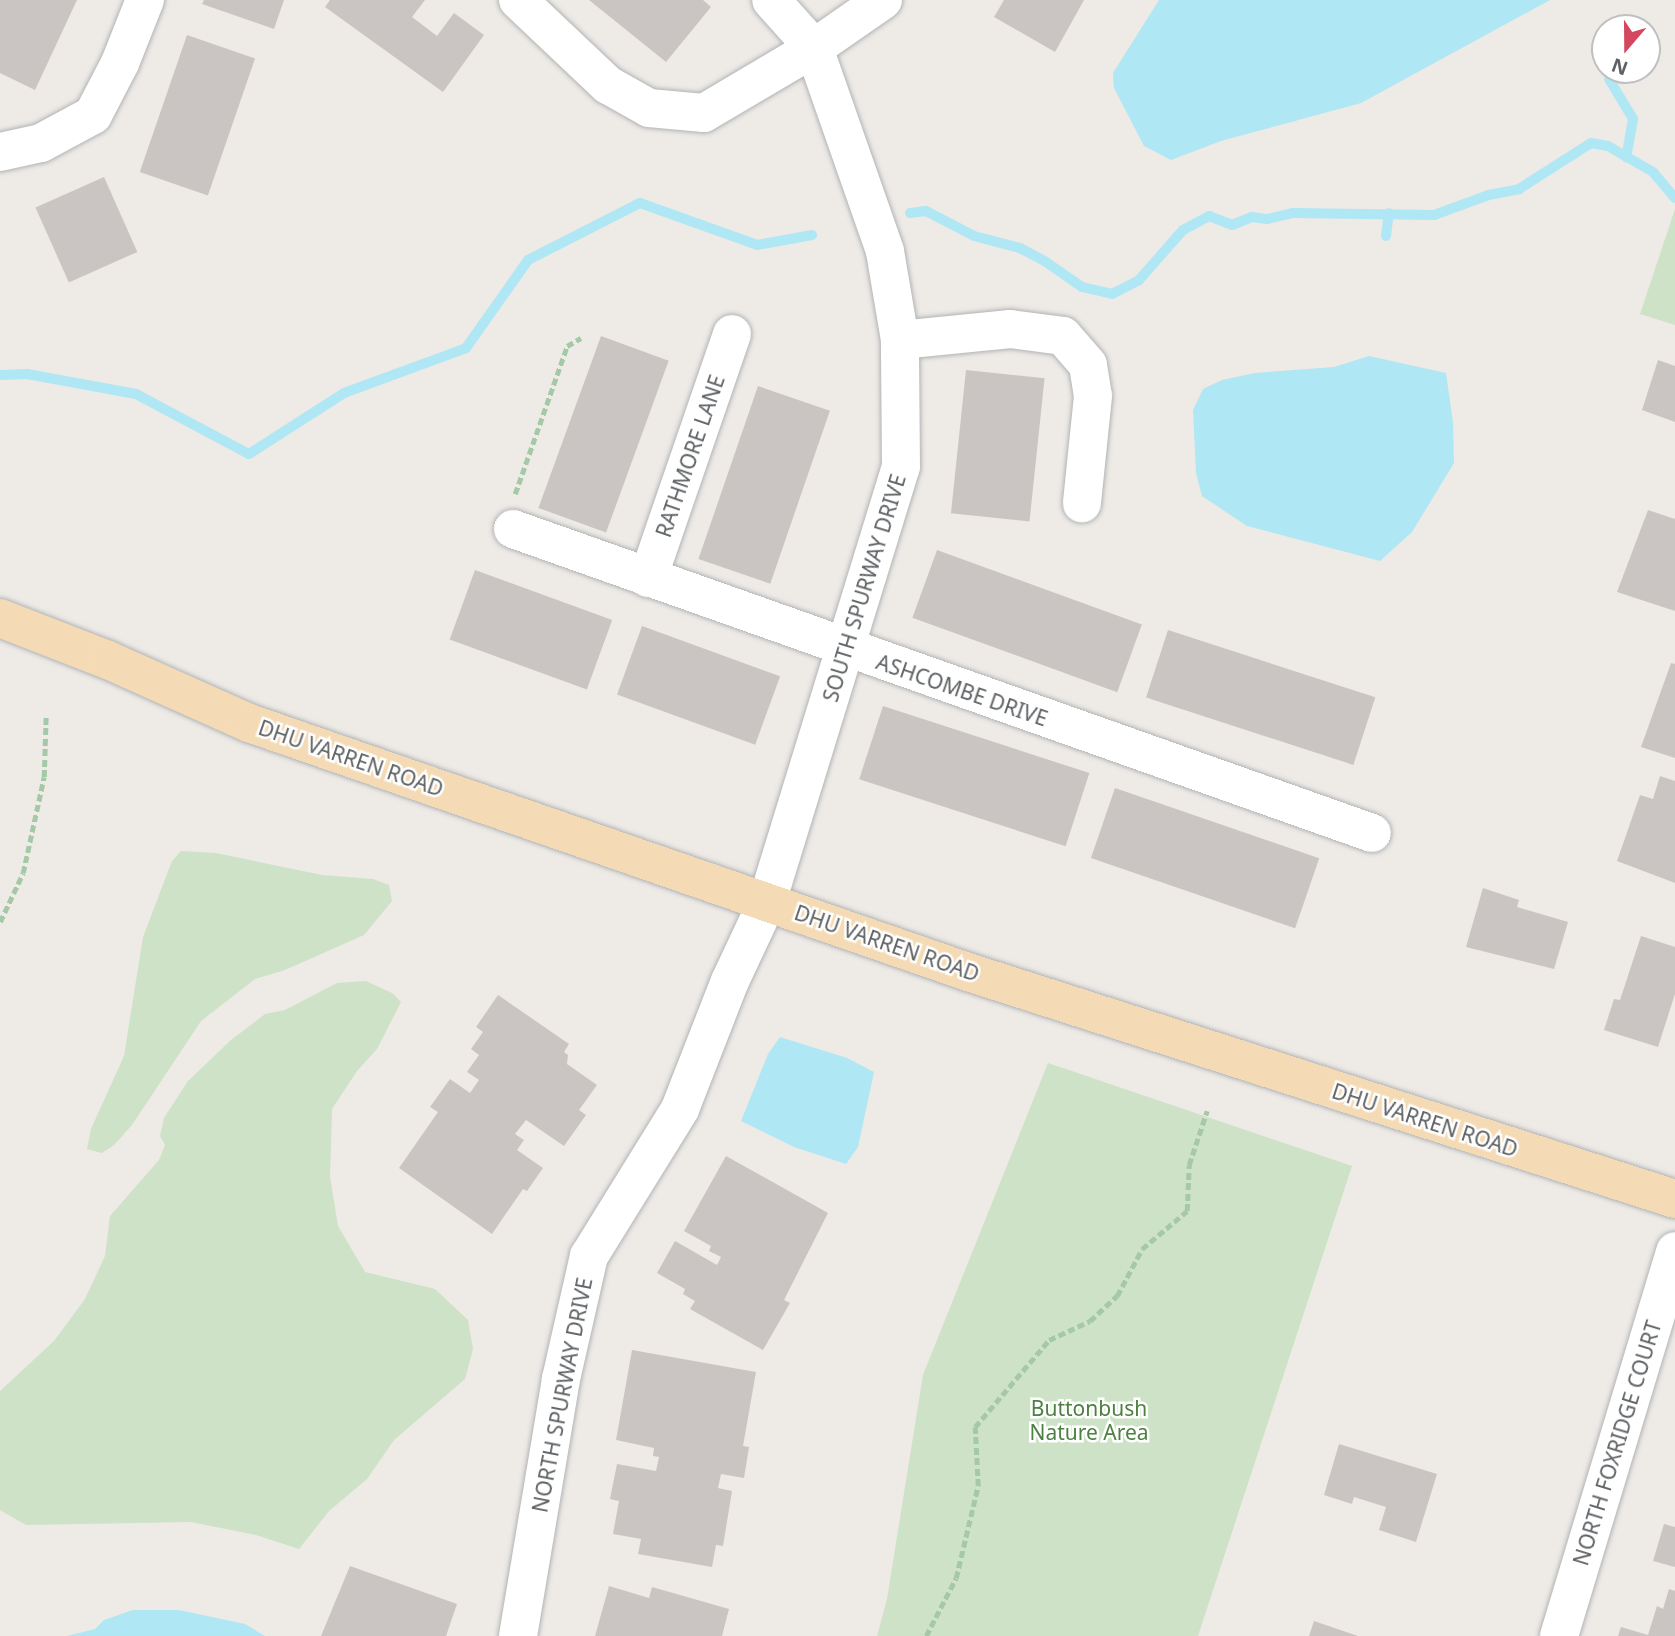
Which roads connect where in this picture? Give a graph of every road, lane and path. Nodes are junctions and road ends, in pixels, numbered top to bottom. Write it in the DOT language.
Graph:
graph roads {
  1 [pos="145,0"];
  2 [pos="518,0"];
  3 [pos="771,0"];
  4 [pos="883,0"];
  5 [pos="814,48"];
  6 [pos="0,152"];
  7 [pos="732,334"];
  8 [pos="581,338"];
  9 [pos="900,340"];
  10 [pos="1082,503"];
  11 [pos="515,517"];
  12 [pos="648,578"];
  13 [pos="0,602"];
  14 [pos="0,618"];
  15 [pos="847,650"];
  16 [pos="108,660"];
  17 [pos="46,715"];
  18 [pos="1372,833"];
  19 [pos="767,902"];
  20 [pos="0,922"];
  21 [pos="1207,1111"];
  22 [pos="1675,1199"];
  23 [pos="1675,1251"];
  24 [pos="518,1636"];
  25 [pos="926,1636"];
  26 [pos="1559,1636"];
  1 -- 6 [label="street"];
  2 -- 5 [label="street"];
  3 -- 5 [label="street, SOUTH SPURWAY DRIVE"];
  4 -- 5 [label="street"];
  5 -- 9 [label="street, SOUTH SPURWAY DRIVE"];
  7 -- 12 [label="street, RATHMORE LANE"];
  8 -- 11 [label="path"];
  9 -- 10 [label="street"];
  9 -- 15 [label="street, SOUTH SPURWAY DRIVE"];
  11 -- 12 [label="street, ASHCOMBE DRIVE"];
  12 -- 15 [label="street, ASHCOMBE DRIVE"];
  13 -- 16 [label="main road, DHU VARREN ROAD"];
  14 -- 16 [label="main road, DHU VARREN ROAD"];
  15 -- 18 [label="street, ASHCOMBE DRIVE"];
  15 -- 19 [label="street, SOUTH SPURWAY DRIVE"];
  16 -- 19 [label="main road, DHU VARREN ROAD"];
  17 -- 20 [label="path"];
  19 -- 22 [label="main road, DHU VARREN ROAD"];
  19 -- 24 [label="street, NORTH SPURWAY DRIVE"];
  21 -- 25 [label="path"];
  23 -- 26 [label="street, NORTH FOXRIDGE COURT"];
}
